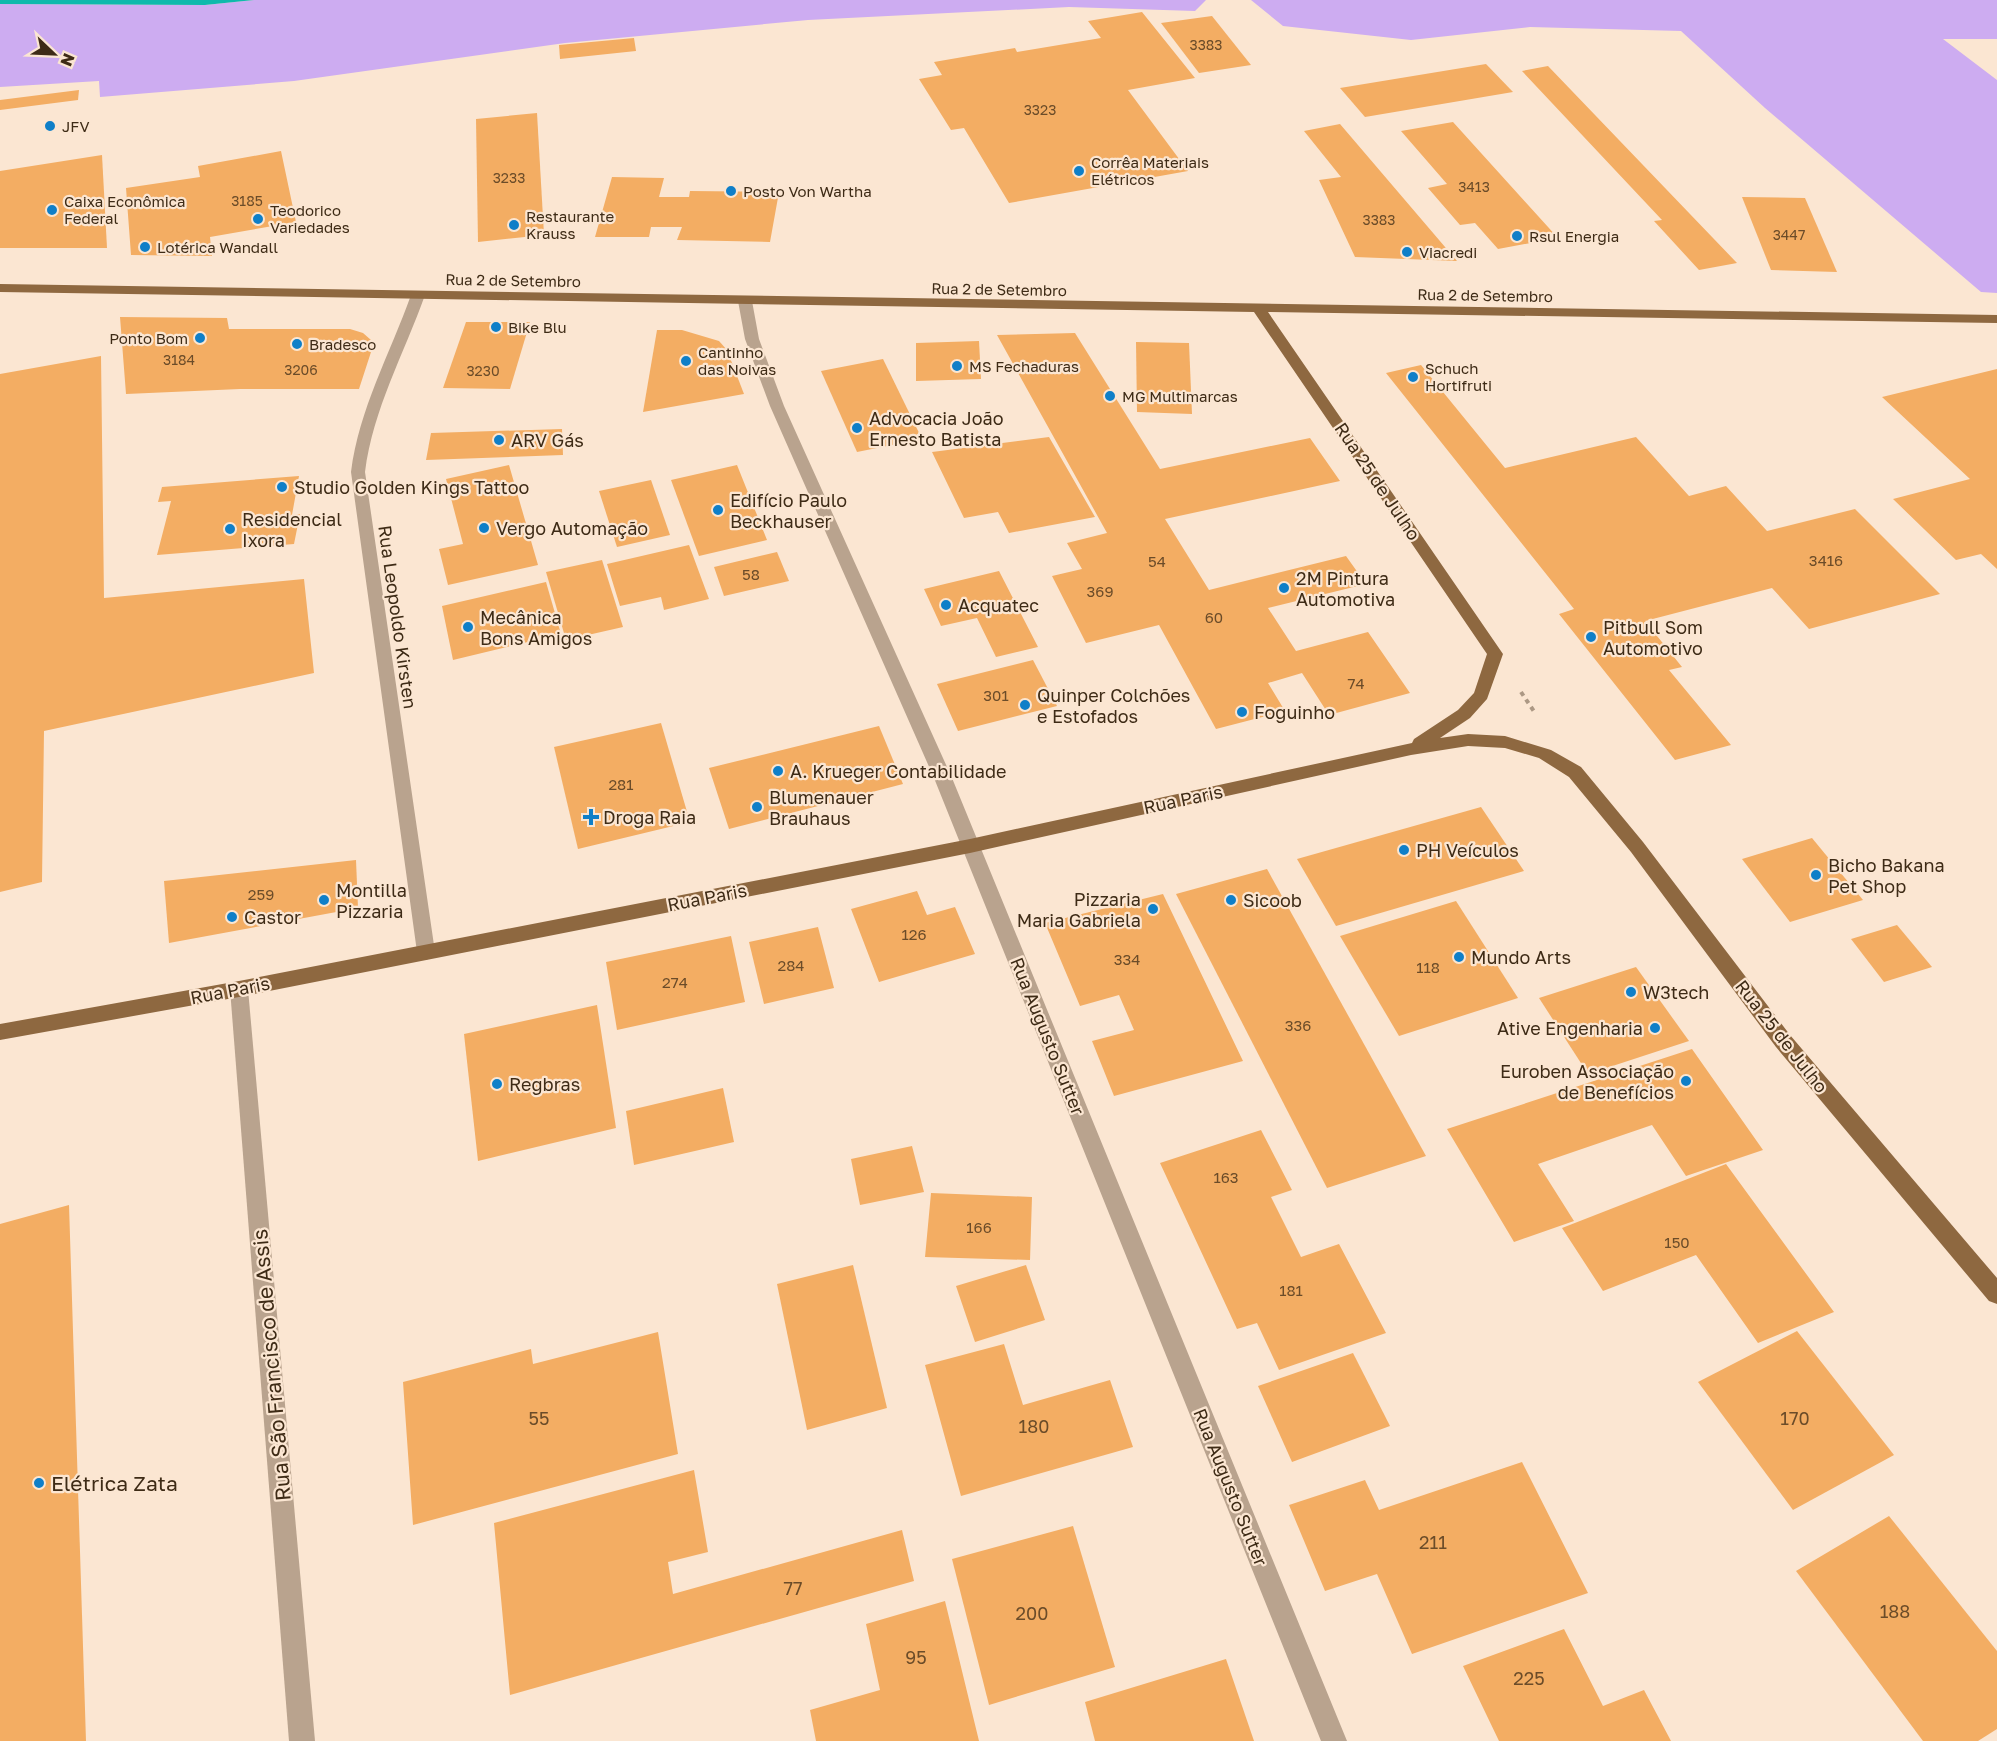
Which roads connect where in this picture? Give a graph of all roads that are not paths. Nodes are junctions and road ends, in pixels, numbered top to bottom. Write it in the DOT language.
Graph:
graph roads {
  1 [pos="0,288"];
  2 [pos="418,295"];
  3 [pos="745,301"];
  4 [pos="1259,309"];
  5 [pos="1997,319"];
  6 [pos="1495,654"];
  7 [pos="1411,749"];
  8 [pos="1575,772"];
  9 [pos="970,846"];
  10 [pos="426,952"];
  11 [pos="239,989"];
  12 [pos="0,1032"];
  13 [pos="1997,1294"];
  14 [pos="302,1741"];
  15 [pos="1334,1741"];
  1 -- 2 [label="main road, Rua 2 de Setembro"];
  2 -- 3 [label="main road, Rua 2 de Setembro"];
  2 -- 10 [label="street, Rua Leopoldo Kirsten"];
  3 -- 4 [label="main road, Rua 2 de Setembro"];
  3 -- 9 [label="street, Rua Augusto Sutter"];
  4 -- 5 [label="main road, Rua 2 de Setembro"];
  4 -- 6 [label="main road, Rua 25 de Julho"];
  6 -- 7 [label="main road, Rua Paris"];
  7 -- 8 [label="main road, Rua Paris"];
  7 -- 9 [label="main road, Rua Paris"];
  8 -- 13 [label="main road, Rua 25 de Julho"];
  9 -- 10 [label="main road, Rua Paris"];
  9 -- 15 [label="street, Rua Augusto Sutter"];
  10 -- 11 [label="main road, Rua Paris"];
  11 -- 12 [label="main road, Rua Paris"];
  11 -- 14 [label="street, Rua São Francisco de Assis"];
}
